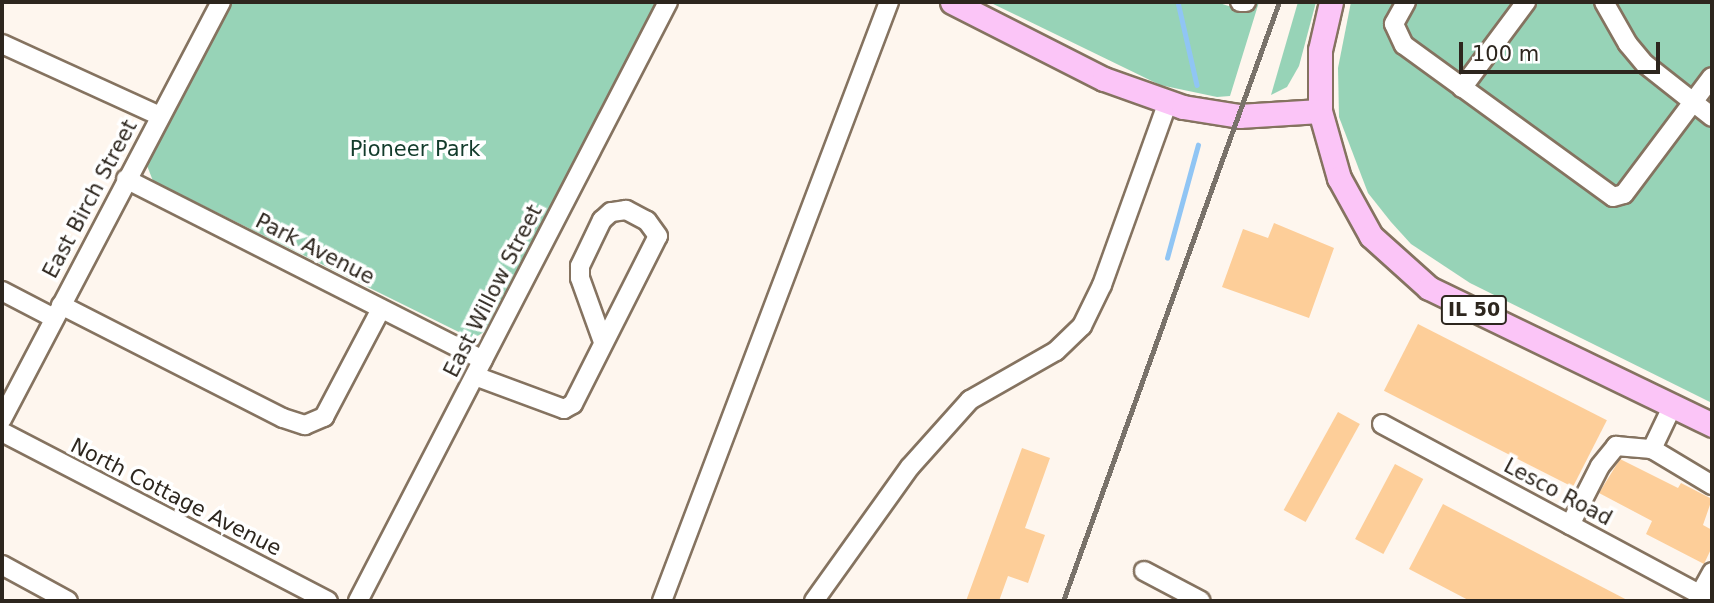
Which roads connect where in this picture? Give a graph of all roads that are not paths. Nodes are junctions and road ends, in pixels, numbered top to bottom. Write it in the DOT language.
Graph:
graph roads {
  1 [pos="221,2"];
  2 [pos="668,2"];
  3 [pos="889,2"];
  4 [pos="952,2"];
  5 [pos="1240,2"];
  6 [pos="1246,2"];
  7 [pos="1331,2"];
  8 [pos="1406,2"];
  9 [pos="1526,2"];
  10 [pos="1604,2"];
  11 [pos="2,44"];
  12 [pos="1712,77"];
  13 [pos="1462,88"];
  14 [pos="1692,101"];
  15 [pos="1168,102"];
  16 [pos="1320,111"];
  17 [pos="160,116"];
  18 [pos="1712,117"];
  19 [pos="126,179"];
  20 [pos="2,291"];
  21 [pos="381,309"];
  22 [pos="57,312"];
  23 [pos="603,342"];
  24 [pos="479,368"];
  25 [pos="1672,407"];
  26 [pos="2,419"];
  27 [pos="1382,424"];
  28 [pos="1712,425"];
  29 [pos="2,432"];
  30 [pos="1652,449"];
  31 [pos="1712,485"];
  32 [pos="1570,524"];
  33 [pos="2,565"];
  34 [pos="1144,571"];
  35 [pos="1712,572"];
  36 [pos="1706,597"];
  37 [pos="68,601"];
  38 [pos="328,601"];
  39 [pos="358,601"];
  40 [pos="662,601"];
  41 [pos="814,601"];
  42 [pos="1201,601"];
  1 -- 17 [label="street, East Birch Street"];
  2 -- 24 [label="street, East Willow Street"];
  3 -- 40 [label="street"];
  4 -- 15 [label="main road"];
  5 -- 6 [label="street"];
  7 -- 16 [label="main road, IL 50"];
  8 -- 13 [label="street"];
  9 -- 13 [label="street"];
  10 -- 14 [label="street"];
  11 -- 17 [label="street"];
  12 -- 14 [label="street"];
  13 -- 14 [label="street"];
  14 -- 18 [label="street"];
  15 -- 16 [label="main road"];
  15 -- 41 [label="street"];
  16 -- 25 [label="main road, IL 50"];
  17 -- 19 [label="street, East Birch Street"];
  19 -- 21 [label="street, Park Avenue"];
  19 -- 22 [label="street, East Birch Street"];
  20 -- 22 [label="street"];
  21 -- 22 [label="street"];
  21 -- 24 [label="street, Park Avenue"];
  22 -- 26 [label="street, East Birch Street"];
  23 -- 23 [label="street, Park Avenue"];
  23 -- 24 [label="street, Park Avenue"];
  24 -- 39 [label="street, East Willow Street"];
  25 -- 28 [label="main road, IL 50"];
  25 -- 30 [label="street"];
  27 -- 32 [label="street, Lesco Road"];
  29 -- 38 [label="street, North Cottage Avenue"];
  30 -- 31 [label="street"];
  30 -- 32 [label="street"];
  32 -- 36 [label="street, Lesco Road"];
  33 -- 37 [label="street"];
  34 -- 42 [label="street"];
  35 -- 36 [label="street"];
}
